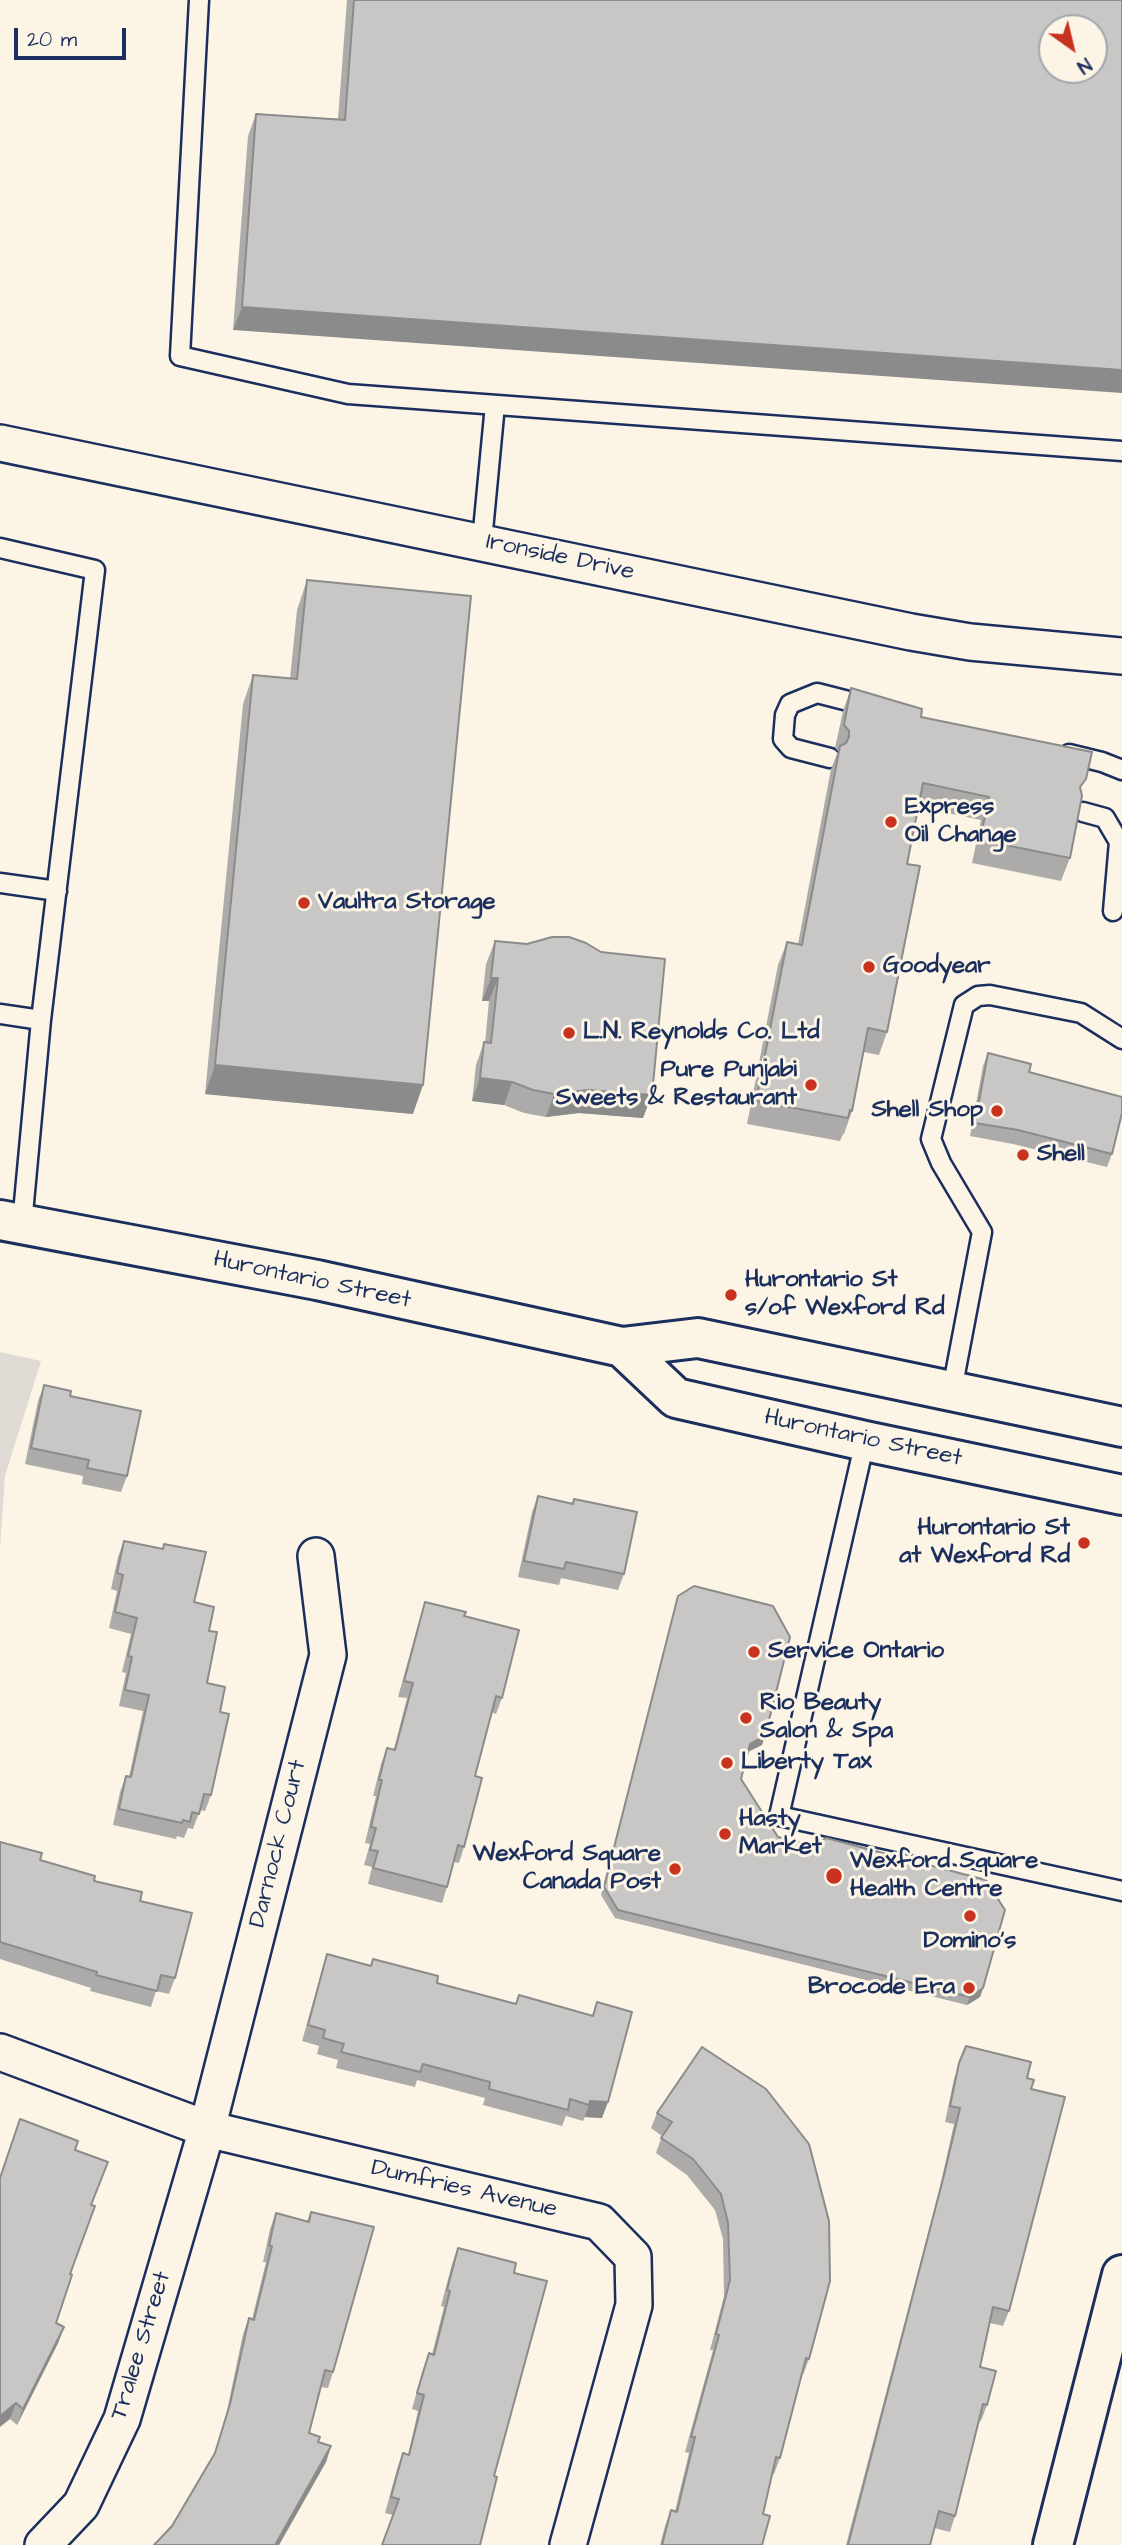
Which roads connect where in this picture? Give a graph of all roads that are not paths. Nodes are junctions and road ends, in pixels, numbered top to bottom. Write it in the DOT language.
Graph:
graph roads {
  1 [pos="200,0"];
  2 [pos="495,405"];
  3 [pos="0,443"];
  4 [pos="1122,451"];
  5 [pos="482,541"];
  6 [pos="0,548"];
  7 [pos="1122,656"];
  8 [pos="879,709"];
  9 [pos="1048,750"];
  10 [pos="830,758"];
  11 [pos="1122,771"];
  12 [pos="1083,812"];
  13 [pos="0,883"];
  14 [pos="57,891"];
  15 [pos="1113,911"];
  16 [pos="0,1014"];
  17 [pos="41,1020"];
  18 [pos="1122,1039"];
  19 [pos="11,1222"];
  20 [pos="622,1347"];
  21 [pos="952,1390"];
  22 [pos="1122,1427"];
  23 [pos="865,1441"];
  24 [pos="1122,1495"];
  25 [pos="316,1556"];
  26 [pos="1122,1891"];
  27 [pos="0,2052"];
  28 [pos="207,2129"];
  29 [pos="1122,2275"];
  30 [pos="43,2545"];
  31 [pos="568,2545"];
  32 [pos="1053,2545"];
  1 -- 2 [label="lane"];
  2 -- 4 [label="lane"];
  2 -- 5 [label="lane"];
  3 -- 5 [label="street, Ironside Drive"];
  5 -- 7 [label="street, Ironside Drive"];
  6 -- 14 [label="lane"];
  8 -- 10 [label="lane"];
  9 -- 11 [label="lane"];
  12 -- 15 [label="lane"];
  13 -- 14 [label="lane"];
  14 -- 17 [label="lane"];
  16 -- 17 [label="lane"];
  17 -- 19 [label="lane"];
  18 -- 21 [label="lane"];
  19 -- 20 [label="main road, Hurontario Street"];
  20 -- 21 [label="main road, Hurontario Street"];
  20 -- 23 [label="main road, Hurontario Street"];
  21 -- 22 [label="main road, Hurontario Street"];
  23 -- 24 [label="main road, Hurontario Street"];
  23 -- 26 [label="lane"];
  25 -- 28 [label="street, Darnock Court"];
  27 -- 28 [label="street, Dumfries Avenue"];
  28 -- 30 [label="street, Tralee Street"];
  28 -- 31 [label="street, Dumfries Avenue"];
  29 -- 32 [label="main road"];
}
